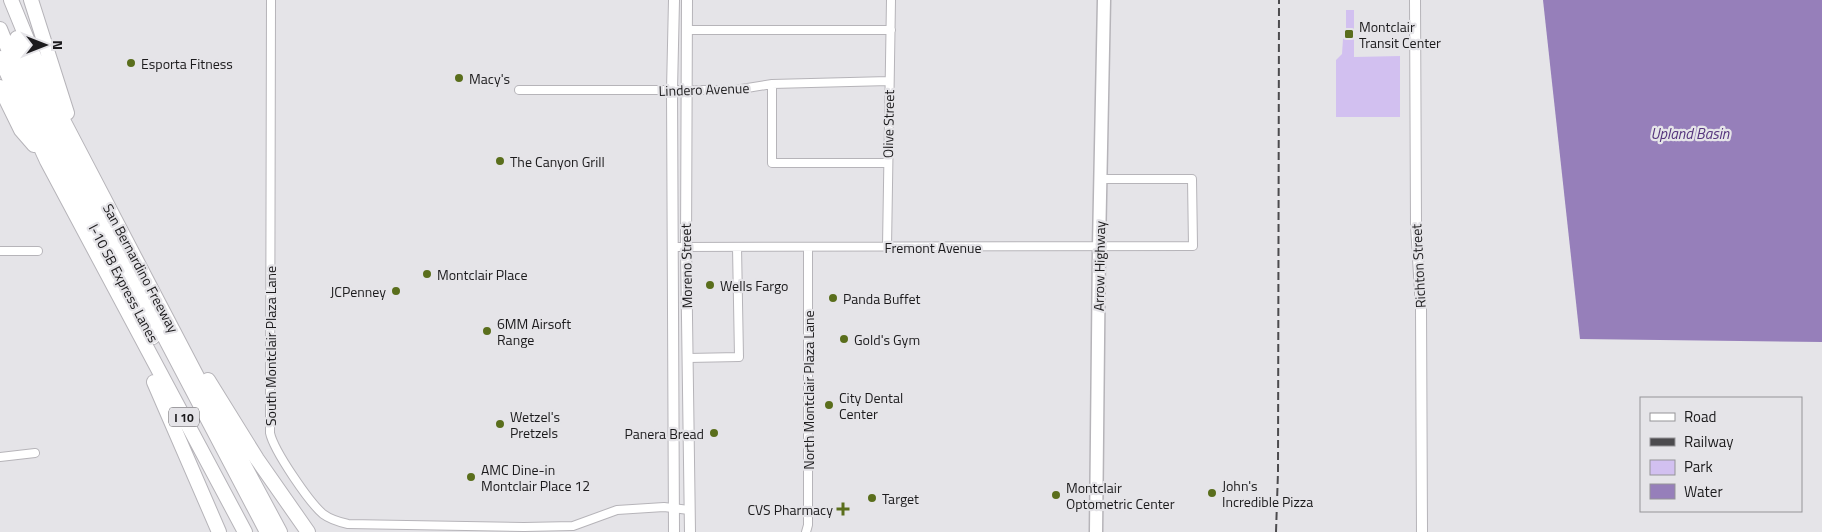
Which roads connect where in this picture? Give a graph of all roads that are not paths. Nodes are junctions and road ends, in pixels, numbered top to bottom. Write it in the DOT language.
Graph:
graph roads {
  1 [pos="31,0"];
  2 [pos="271,0"];
  3 [pos="674,0"];
  4 [pos="687,0"];
  5 [pos="891,0"];
  6 [pos="1104,0"];
  7 [pos="1415,0"];
  8 [pos="12,3"];
  9 [pos="0,29"];
  10 [pos="687,30"];
  11 [pos="891,30"];
  12 [pos="0,58"];
  13 [pos="889,81"];
  14 [pos="772,84"];
  15 [pos="0,86"];
  16 [pos="519,90"];
  17 [pos="672,90"];
  18 [pos="686,90"];
  19 [pos="77,148"];
  20 [pos="47,161"];
  21 [pos="888,163"];
  22 [pos="1100,179"];
  23 [pos="1099,246"];
  24 [pos="672,247"];
  25 [pos="686,247"];
  26 [pos="738,247"];
  27 [pos="887,247"];
  28 [pos="808,248"];
  29 [pos="0,251"];
  30 [pos="38,251"];
  31 [pos="122,302"];
  32 [pos="166,317"];
  33 [pos="688,358"];
  34 [pos="35,453"];
  35 [pos="0,457"];
  36 [pos="674,508"];
  37 [pos="689,510"];
  38 [pos="524,529"];
  39 [pos="219,532"];
  40 [pos="245,532"];
  41 [pos="256,532"];
  42 [pos="267,532"];
  43 [pos="280,532"];
  44 [pos="308,532"];
  45 [pos="674,532"];
  46 [pos="690,532"];
  47 [pos="806,532"];
  48 [pos="1096,532"];
  49 [pos="1422,532"];
  1 -- 19 [label="highway"];
  2 -- 38 [label="street, South Montclair Plaza Lane"];
  3 -- 17 [label="street, Moreno Street"];
  4 -- 10 [label="street, Moreno Street"];
  5 -- 11 [label="street, Olive Street"];
  6 -- 22 [label="main road, Arrow Highway"];
  7 -- 49 [label="street, Richton Street"];
  8 -- 19 [label="highway, San Bernardino Freeway / I 10"];
  8 -- 42 [label="highway, I-10 SB Express Lanes"];
  9 -- 41 [label="highway, I-10 SB Express Lanes"];
  10 -- 11 [label="street"];
  10 -- 18 [label="street, Moreno Street"];
  11 -- 13 [label="street, Olive Street"];
  12 -- 20 [label="highway, I 10"];
  13 -- 14 [label="street, Lindero Avenue"];
  13 -- 21 [label="street, Olive Street"];
  14 -- 18 [label="street, Lindero Avenue"];
  14 -- 21 [label="street"];
  15 -- 20 [label="highway"];
  16 -- 17 [label="street, Lindero Avenue"];
  17 -- 18 [label="street, Lindero Avenue"];
  17 -- 24 [label="street, Moreno Street"];
  18 -- 25 [label="street, Moreno Street"];
  19 -- 32 [label="highway, San Bernardino Freeway / I 10"];
  20 -- 31 [label="highway, I 10"];
  21 -- 27 [label="street, Olive Street"];
  22 -- 23 [label="main road, Arrow Highway"];
  22 -- 23 [label="street, Fremont Avenue"];
  23 -- 27 [label="street, Fremont Avenue"];
  23 -- 48 [label="main road, Arrow Highway"];
  24 -- 25 [label="street, Fremont Avenue"];
  24 -- 36 [label="street, Moreno Street"];
  25 -- 26 [label="street, Fremont Avenue"];
  25 -- 33 [label="street, Moreno Street"];
  26 -- 28 [label="street, Fremont Avenue"];
  26 -- 33 [label="street"];
  27 -- 28 [label="street, Fremont Avenue"];
  28 -- 47 [label="street, North Montclair Plaza Lane"];
  29 -- 30 [label="street"];
  31 -- 39 [label="highway"];
  31 -- 40 [label="highway, I 10"];
  32 -- 43 [label="highway, San Bernardino Freeway / I 10"];
  32 -- 44 [label="highway"];
  33 -- 37 [label="street, Moreno Street"];
  34 -- 35 [label="street"];
  36 -- 37 [label="street, South Montclair Plaza Lane"];
  36 -- 38 [label="street, South Montclair Plaza Lane"];
  36 -- 45 [label="street, Moreno Street"];
  37 -- 46 [label="street, Moreno Street"];
}
